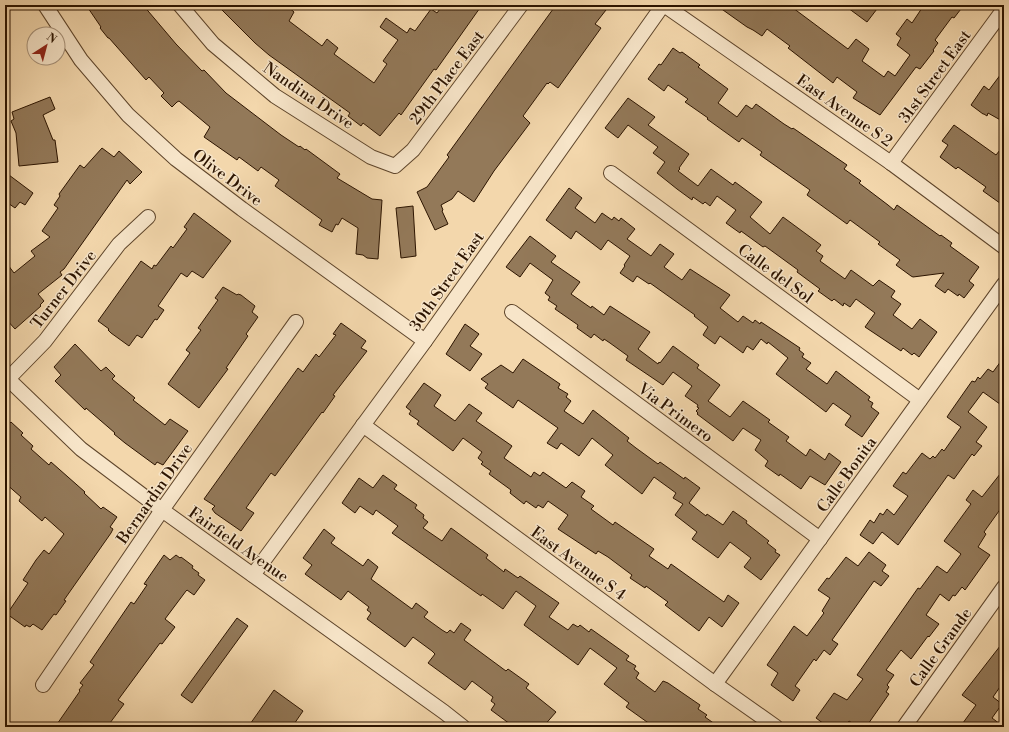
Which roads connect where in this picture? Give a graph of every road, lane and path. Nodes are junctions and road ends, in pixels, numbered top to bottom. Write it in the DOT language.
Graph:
graph roads {
  1 [pos="45,5"];
  2 [pos="180,5"];
  3 [pos="521,5"];
  4 [pos="664,5"];
  5 [pos="1004,9"];
  6 [pos="891,163"];
  7 [pos="395,166"];
  8 [pos="611,173"];
  9 [pos="148,217"];
  10 [pos="1004,247"];
  11 [pos="1004,284"];
  12 [pos="512,312"];
  13 [pos="296,322"];
  14 [pos="425,341"];
  15 [pos="6,379"];
  16 [pos="920,400"];
  17 [pos="363,425"];
  18 [pos="162,510"];
  19 [pos="820,539"];
  20 [pos="254,575"];
  21 [pos="1004,587"];
  22 [pos="715,684"];
  23 [pos="43,685"];
  24 [pos="463,727"];
  25 [pos="776,727"];
  26 [pos="904,727"];
  1 -- 14 [label="street, Olive Drive"];
  2 -- 7 [label="street, Nandina Drive"];
  3 -- 7 [label="street, 29th Place East"];
  4 -- 6 [label="street, East Avenue S 2"];
  4 -- 14 [label="street, 30th Street East"];
  5 -- 6 [label="street, 31st Street East"];
  6 -- 10 [label="street, East Avenue S 2"];
  8 -- 16 [label="street, Calle del Sol"];
  9 -- 15 [label="street, Turner Drive"];
  11 -- 16 [label="street, Calle Bonita"];
  12 -- 19 [label="street, Via Primero"];
  13 -- 18 [label="street, Bernardin Drive"];
  14 -- 17 [label="street, 30th Street East"];
  15 -- 18 [label="street, Fairfield Avenue"];
  16 -- 19 [label="street, Calle Bonita"];
  17 -- 20 [label="street, 30th Street East"];
  17 -- 22 [label="street, East Avenue S 4"];
  18 -- 20 [label="street, Fairfield Avenue"];
  18 -- 23 [label="street, Bernardin Drive"];
  19 -- 22 [label="street, Calle Bonita"];
  20 -- 24 [label="street, Fairfield Avenue"];
  21 -- 26 [label="street, Calle Grande"];
  22 -- 25 [label="street, East Avenue S 4"];
}
